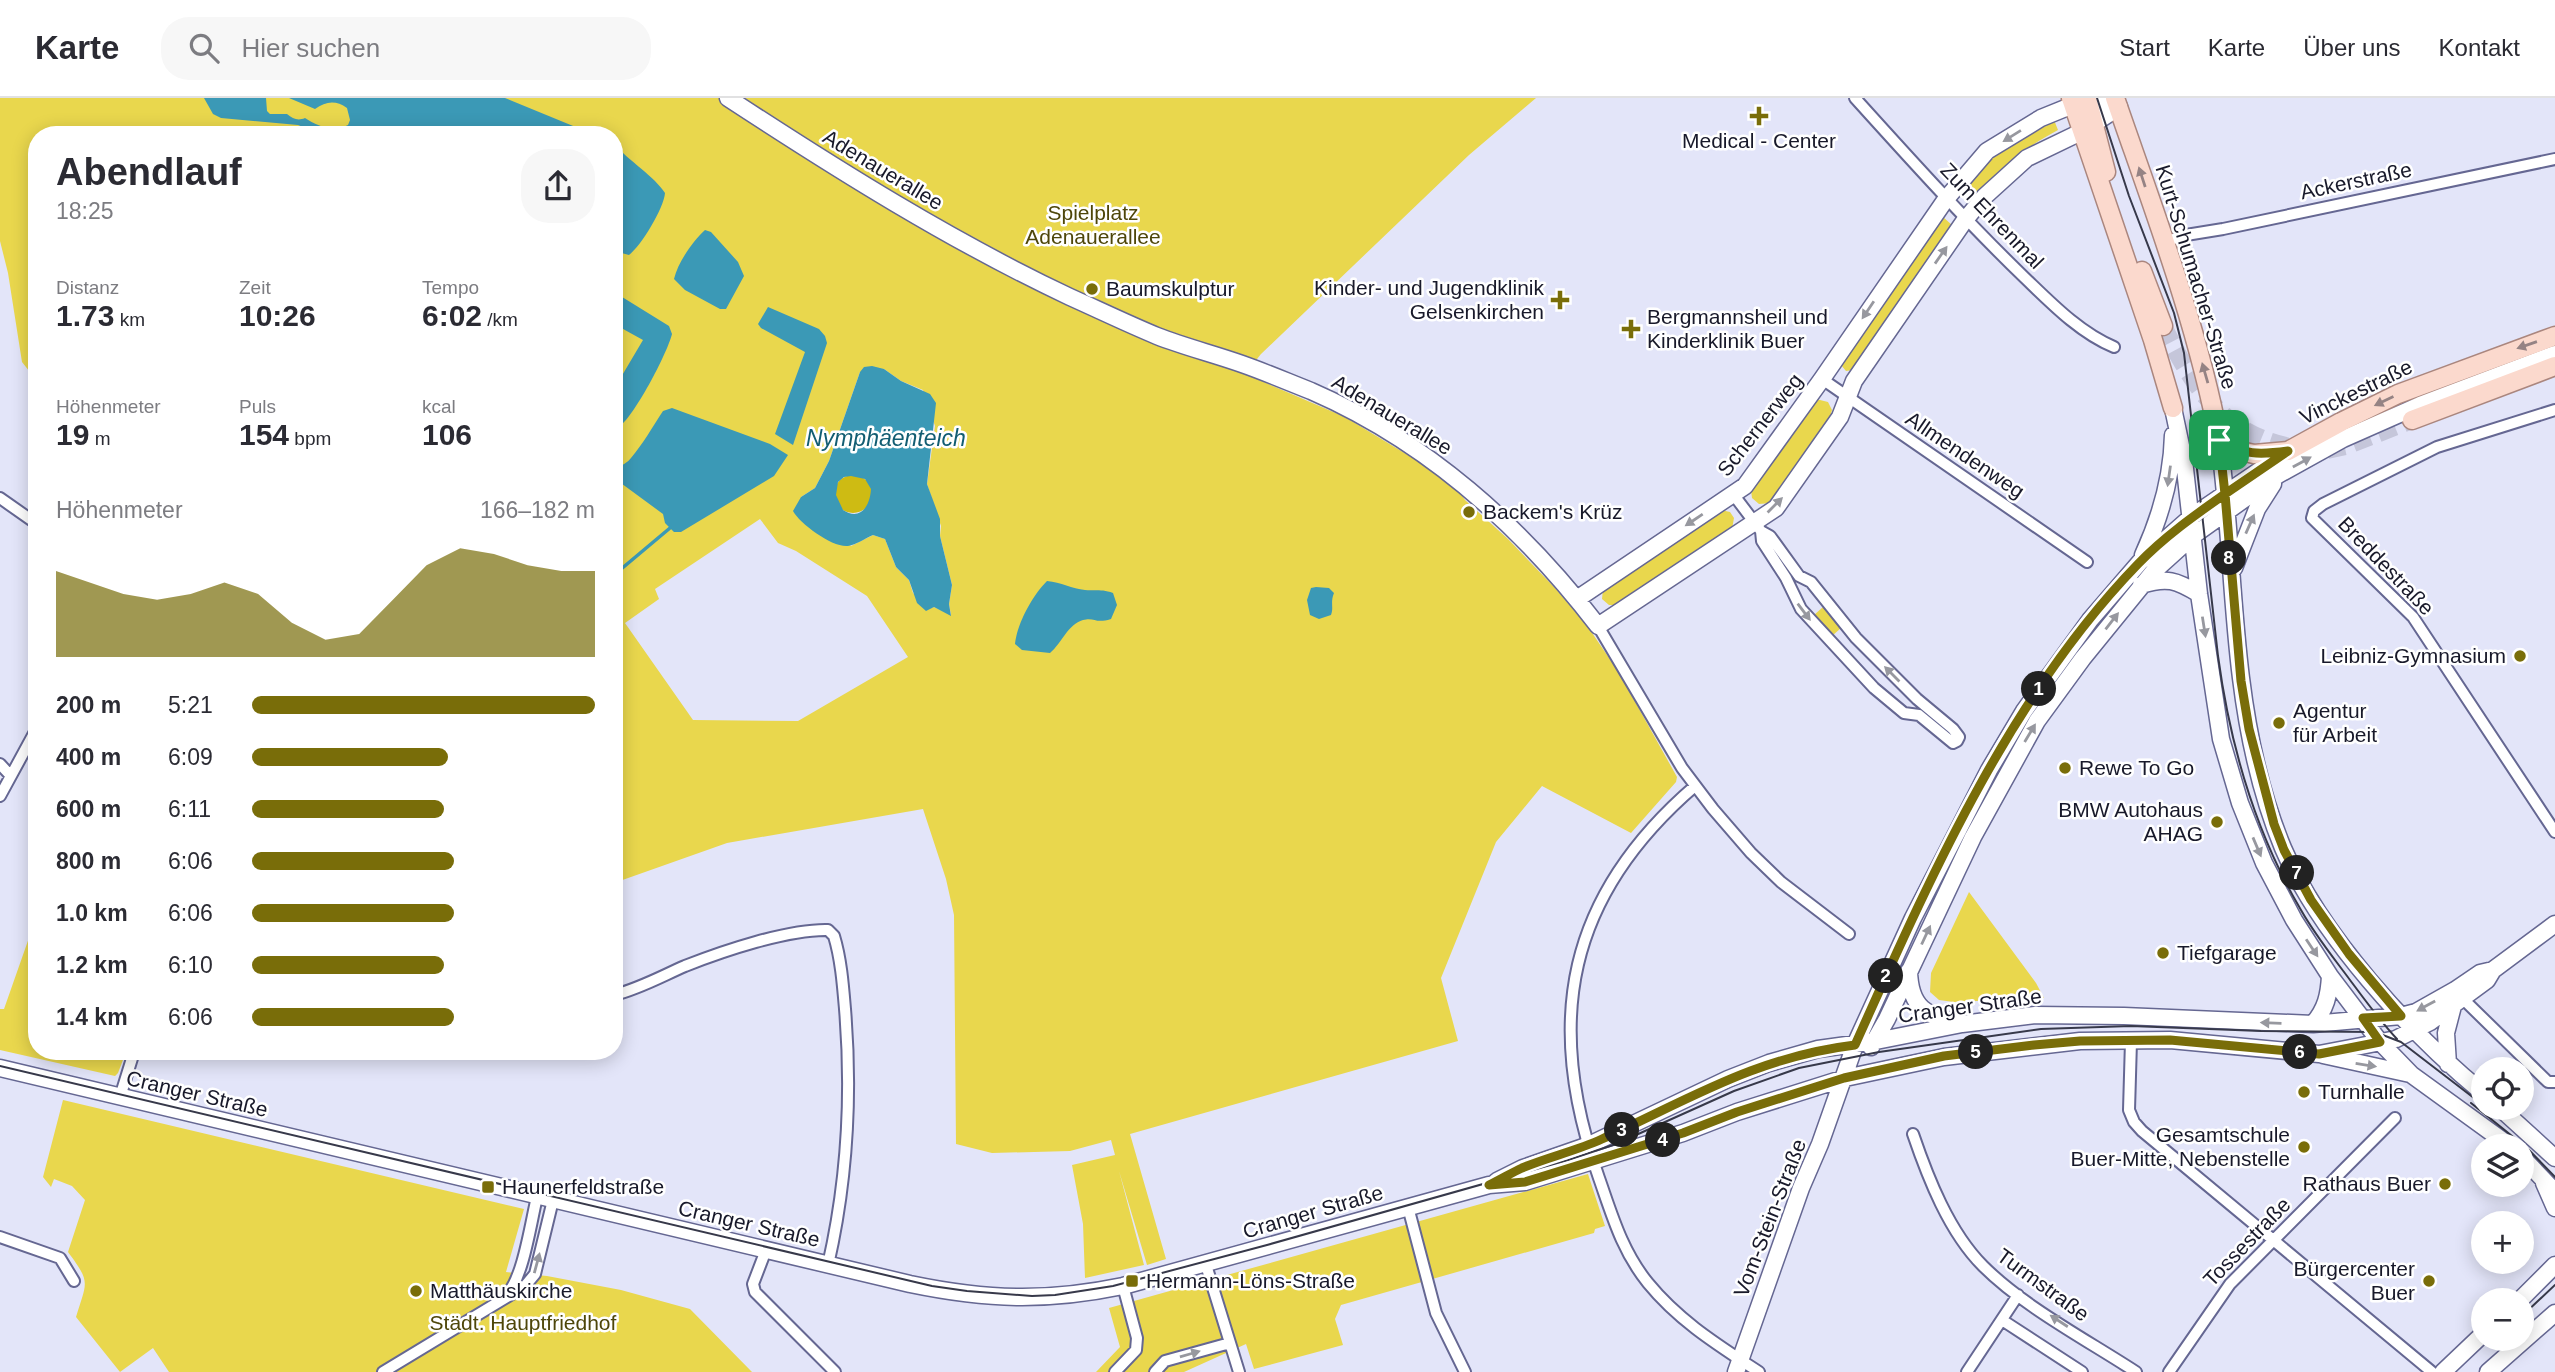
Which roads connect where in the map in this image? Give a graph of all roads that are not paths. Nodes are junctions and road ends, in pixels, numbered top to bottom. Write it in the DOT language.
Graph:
graph roads {
  1 [pos="728,98"];
  2 [pos="1855,98"];
  3 [pos="2080,101"];
  4 [pos="2117,103"];
  5 [pos="2088,127"];
  6 [pos="2555,159"];
  7 [pos="1945,199"];
  8 [pos="1965,220"];
  9 [pos="2164,242"];
  10 [pos="2163,326"];
  11 [pos="2555,336"];
  12 [pos="2114,347"];
  13 [pos="2555,354"];
  14 [pos="2555,366"];
  15 [pos="1822,379"];
  16 [pos="1847,398"];
  17 [pos="2173,408"];
  18 [pos="2555,410"];
  19 [pos="2412,421"];
  20 [pos="2219,440"];
  21 [pos="2288,451"];
  22 [pos="2278,475"];
  23 [pos="1733,494"];
  24 [pos="2225,494"];
  25 [pos="0,498"];
  26 [pos="2225,514"];
  27 [pos="2191,517"];
  28 [pos="28,518"];
  29 [pos="1758,526"];
  30 [pos="2194,534"];
  31 [pos="2087,562"];
  32 [pos="2140,562"];
  33 [pos="1799,576"];
  34 [pos="2231,577"];
  35 [pos="1788,584"];
  36 [pos="2141,585"];
  37 [pos="2199,594"];
  38 [pos="1577,598"];
  39 [pos="1598,626"];
  40 [pos="1856,638"];
  41 [pos="1841,652"];
  42 [pos="1917,699"];
  43 [pos="1904,713"];
  44 [pos="28,744"];
  45 [pos="0,764"];
  46 [pos="10,775"];
  47 [pos="1695,786"];
  48 [pos="0,796"];
  49 [pos="2555,832"];
  50 [pos="2555,924"];
  51 [pos="1849,934"];
  52 [pos="1909,970"];
  53 [pos="2330,976"];
  54 [pos="623,991"];
  55 [pos="2456,998"];
  56 [pos="2401,1016"];
  57 [pos="2363,1018"];
  58 [pos="1962,1024"];
  59 [pos="2313,1024"];
  60 [pos="2414,1030"];
  61 [pos="1876,1041"];
  62 [pos="2131,1041"];
  63 [pos="2380,1042"];
  64 [pos="1855,1045"];
  65 [pos="2319,1054"];
  66 [pos="132,1060"];
  67 [pos="2448,1064"];
  68 [pos="0,1068"];
  69 [pos="2412,1075"];
  70 [pos="1844,1078"];
  71 [pos="2552,1082"];
  72 [pos="2471,1083"];
  73 [pos="120,1097"];
  74 [pos="2395,1118"];
  75 [pos="2513,1120"];
  76 [pos="1913,1134"];
  77 [pos="2493,1134"];
  78 [pos="1591,1153"];
  79 [pos="2555,1158"];
  80 [pos="2535,1170"];
  81 [pos="2555,1192"];
  82 [pos="545,1198"];
  83 [pos="1408,1207"];
  84 [pos="2555,1208"];
  85 [pos="0,1237"];
  86 [pos="2274,1240"];
  87 [pos="765,1250"];
  88 [pos="2554,1263"];
  89 [pos="828,1265"];
  90 [pos="1206,1265"];
  91 [pos="75,1280"];
  92 [pos="1123,1286"];
  93 [pos="2531,1288"];
  94 [pos="2018,1295"];
  95 [pos="493,1306"];
  96 [pos="2555,1313"];
  97 [pos="2002,1320"];
  98 [pos="1230,1343"];
  99 [pos="2471,1345"];
  100 [pos="1738,1366"];
  101 [pos="383,1372"];
  102 [pos="835,1372"];
  103 [pos="1115,1372"];
  104 [pos="1155,1372"];
  105 [pos="1239,1372"];
  106 [pos="1465,1372"];
  107 [pos="1759,1372"];
  108 [pos="1967,1372"];
  109 [pos="2082,1372"];
  110 [pos="2136,1372"];
  111 [pos="2169,1372"];
  112 [pos="2432,1372"];
  113 [pos="2443,1372"];
  114 [pos="2488,1372"];
  1 -- 38 [label="main road, Adenauerallee"];
  2 -- 7 [label="street, Zum Ehrenmal"];
  3 -- 4 [label="main road"];
  3 -- 5 [label="main road"];
  3 -- 7 [label="main road, Schernerweg, one-way"];
  4 -- 5 [label="main road"];
  9 -- 4 [label="main road, Kurt-Schumacher-Straße, one-way"];
  5 -- 8 [label="main road"];
  5 -- 10 [label="main road"];
  5 -- 17 [label="main road"];
  6 -- 9 [label="street, Ackerstraße"];
  7 -- 8 [label="street, Zum Ehrenmal"];
  7 -- 15 [label="main road, Schernerweg, one-way"];
  8 -- 12 [label="street, Zum Ehrenmal"];
  16 -- 8 [label="main road, one-way"];
  20 -- 9 [label="main road, Kurt-Schumacher-Straße, one-way"];
  11 -- 21 [label="main road, Vinckestraße, one-way"];
  22 -- 13 [label="main road, Vinckestraße, one-way"];
  14 -- 19 [label="main road"];
  15 -- 16 [label="street, Allmendenweg"];
  15 -- 23 [label="main road, Schernerweg"];
  29 -- 16 [label="main road, one-way"];
  16 -- 31 [label="street, Allmendenweg"];
  17 -- 27 [label="main road"];
  17 -- 32 [label="main road, one-way"];
  18 -- 49 [label="street, Breddestraße"];
  20 -- 21 [label="main road"];
  20 -- 24 [label="main road, Kurt-Schumacher-Straße"];
  21 -- 24 [label="main road, Vinckestraße"];
  22 -- 26 [label="main road, Vinckestraße"];
  34 -- 22 [label="main road, one-way"];
  23 -- 29 [label="street"];
  23 -- 38 [label="main road, Schernerweg, one-way"];
  24 -- 26 [label="main road, Kurt-Schumacher-Straße"];
  24 -- 27 [label="main road, Vinckestraße"];
  25 -- 28 [label="street"];
  26 -- 30 [label="main road, Vinckestraße"];
  26 -- 34 [label="main road, Kurt-Schumacher-Straße"];
  27 -- 30 [label="main road"];
  27 -- 32 [label="main road, Vom-Stein-Straße"];
  29 -- 33 [label="street"];
  29 -- 35 [label="street"];
  29 -- 39 [label="main road"];
  30 -- 36 [label="main road, Vom-Stein-Straße"];
  30 -- 37 [label="main road"];
  32 -- 64 [label="main road, Vom-Stein-Straße"];
  33 -- 35 [label="street"];
  33 -- 40 [label="street"];
  34 -- 56 [label="main road, Kurt-Schumacher-Straße"];
  35 -- 41 [label="street, one-way"];
  36 -- 37 [label="main road"];
  52 -- 36 [label="main road, Vom-Stein-Straße, one-way"];
  37 -- 53 [label="main road, one-way"];
  38 -- 39 [label="main road, Adenauerallee"];
  39 -- 47 [label="street, Adenauerallee"];
  40 -- 41 [label="street"];
  42 -- 40 [label="street, one-way"];
  41 -- 43 [label="street"];
  42 -- 43 [label="street"];
  42 -- 43 [label="street"];
  44 -- 46 [label="street"];
  45 -- 46 [label="street"];
  46 -- 48 [label="street"];
  47 -- 51 [label="street, Adenauerallee"];
  47 -- 78 [label="street"];
  50 -- 55 [label="main road"];
  52 -- 58 [label="main road"];
  52 -- 61 [label="main road, Vom-Stein-Straße"];
  53 -- 57 [label="main road"];
  53 -- 59 [label="main road"];
  54 -- 89 [label="street"];
  55 -- 56 [label="main road, Cranger Straße, one-way"];
  55 -- 60 [label="main road, Cranger Straße"];
  55 -- 67 [label="main road"];
  55 -- 71 [label="street"];
  56 -- 57 [label="main road, Cranger Straße"];
  56 -- 60 [label="main road, Kurt-Schumacher-Straße"];
  57 -- 59 [label="main road, Cranger Straße"];
  57 -- 63 [label="main road"];
  59 -- 58 [label="main road, Cranger Straße, one-way"];
  58 -- 61 [label="main road, Cranger Straße"];
  60 -- 63 [label="main road, Cranger Straße"];
  60 -- 67 [label="main road, Kurt-Schumacher-Straße"];
  61 -- 64 [label="main road, Cranger Straße"];
  61 -- 70 [label="main road, Vom-Stein-Straße"];
  62 -- 65 [label="main road, Cranger Straße"];
  62 -- 70 [label="main road, Cranger Straße"];
  62 -- 86 [label="street"];
  63 -- 65 [label="main road, Cranger Straße"];
  63 -- 69 [label="main road"];
  64 -- 70 [label="main road, Vom-Stein-Straße"];
  64 -- 78 [label="main road, Cranger Straße"];
  65 -- 69 [label="main road, one-way"];
  66 -- 73 [label="street"];
  67 -- 72 [label="main road, Kurt-Schumacher-Straße"];
  68 -- 73 [label="main road, Cranger Straße"];
  69 -- 77 [label="main road"];
  70 -- 78 [label="main road, Cranger Straße"];
  70 -- 100 [label="main road, Vom-Stein-Straße"];
  73 -- 82 [label="main road, Cranger Straße"];
  74 -- 86 [label="street, Tossestraße"];
  75 -- 79 [label="main road"];
  76 -- 94 [label="street, Turmstraße"];
  78 -- 83 [label="main road, Cranger Straße"];
  78 -- 100 [label="street"];
  80 -- 81 [label="main road"];
  80 -- 84 [label="main road"];
  82 -- 87 [label="main road, Cranger Straße"];
  82 -- 95 [label="street"];
  95 -- 82 [label="street, one-way"];
  83 -- 90 [label="main road, Cranger Straße"];
  83 -- 106 [label="street"];
  85 -- 91 [label="street"];
  86 -- 111 [label="street, Tossestraße"];
  86 -- 112 [label="street"];
  87 -- 89 [label="main road, Cranger Straße"];
  87 -- 102 [label="street"];
  88 -- 93 [label="main road"];
  89 -- 92 [label="main road, Cranger Straße"];
  90 -- 92 [label="main road, Cranger Straße"];
  90 -- 98 [label="street"];
  92 -- 103 [label="street"];
  94 -- 97 [label="street"];
  110 -- 94 [label="street, Turmstraße, one-way"];
  95 -- 101 [label="street"];
  96 -- 114 [label="main road"];
  97 -- 108 [label="street"];
  97 -- 109 [label="street"];
  104 -- 98 [label="street, one-way"];
  98 -- 105 [label="street"];
  99 -- 113 [label="main road"];
  100 -- 107 [label="street"];
}
